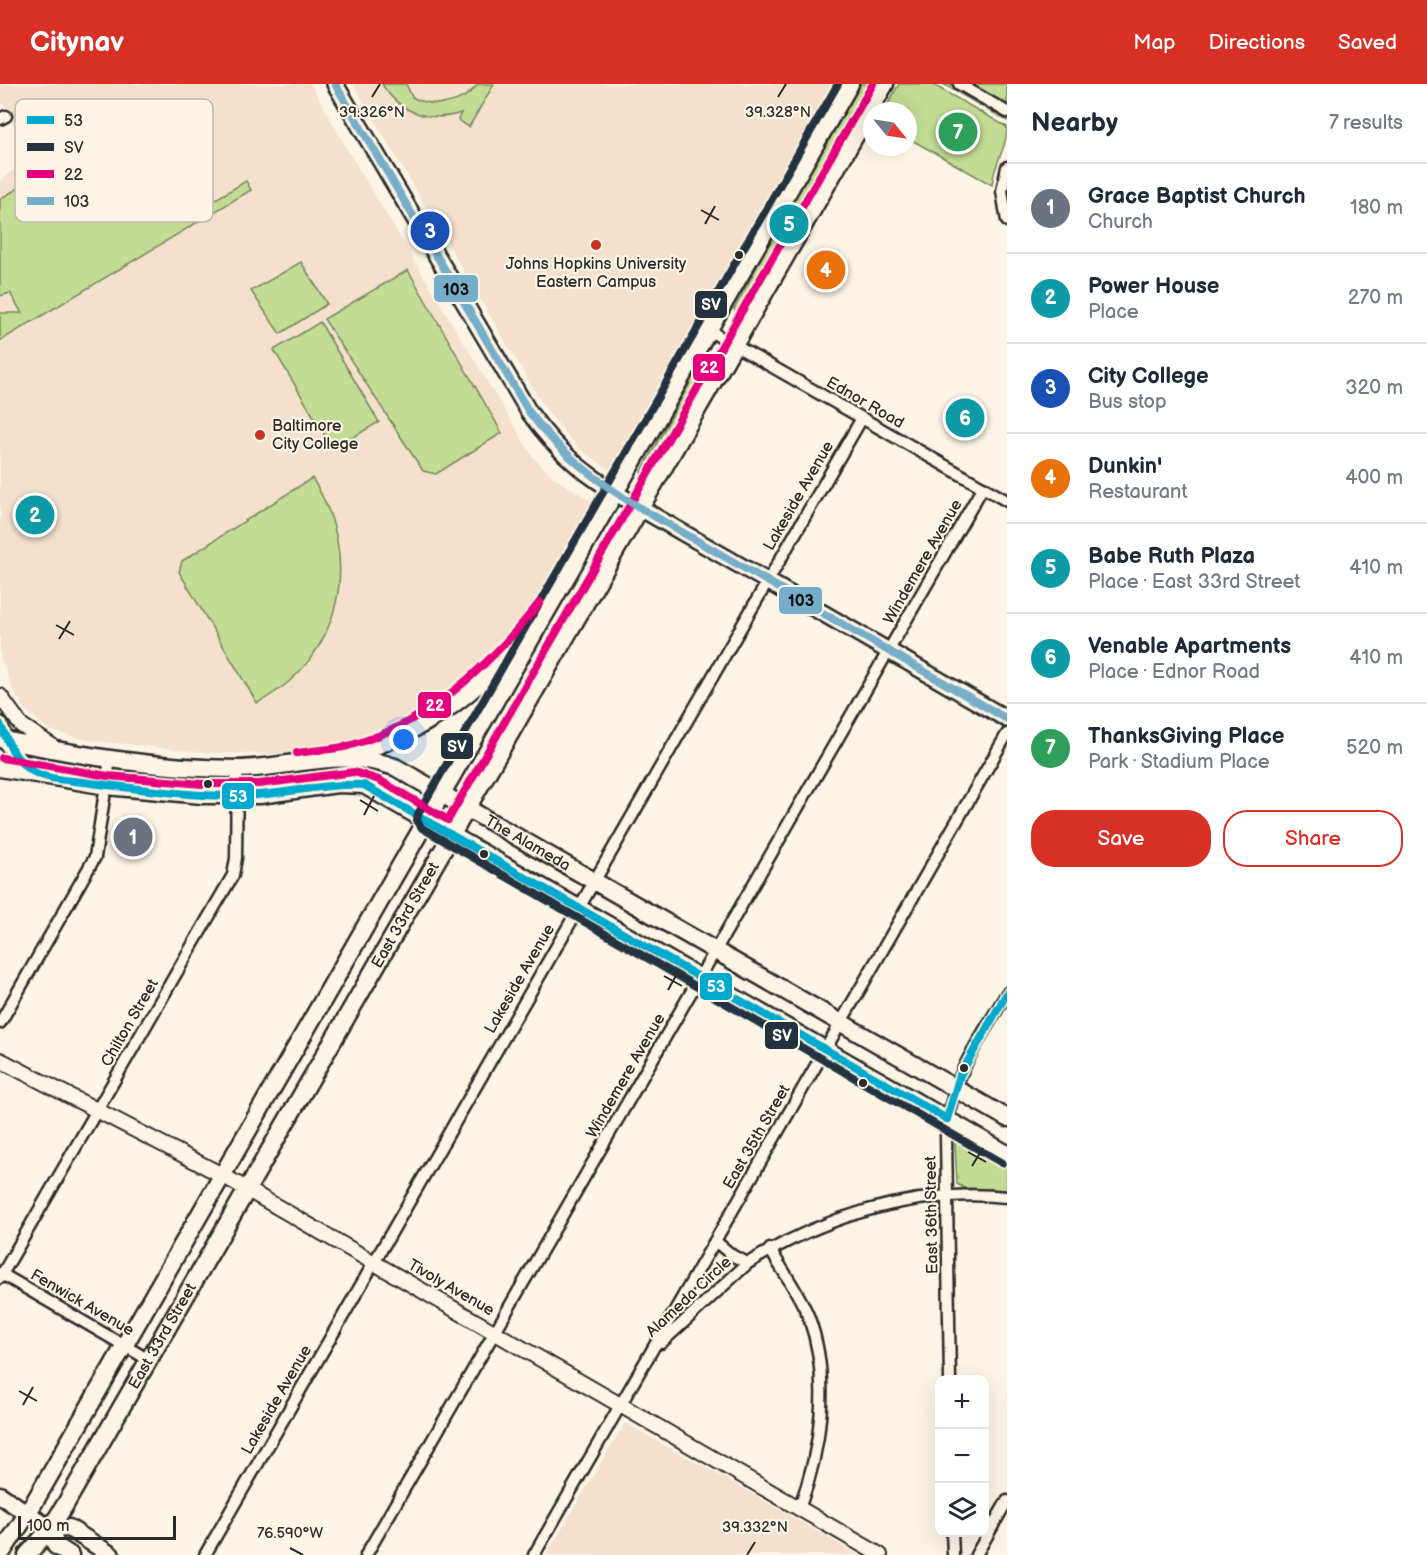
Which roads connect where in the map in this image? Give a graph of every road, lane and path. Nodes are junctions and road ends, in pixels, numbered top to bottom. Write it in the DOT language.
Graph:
graph roads {
  1 [pos="335,84"];
  2 [pos="850,84"];
  3 [pos="885,84"];
  4 [pos="959,84"];
  5 [pos="1007,112"];
  6 [pos="1007,167"];
  7 [pos="1007,221"];
  8 [pos="708,330"];
  9 [pos="735,345"];
  10 [pos="862,418"];
  11 [pos="983,488"];
  12 [pos="614,492"];
  13 [pos="1007,501"];
  14 [pos="640,508"];
  15 [pos="767,581"];
  16 [pos="548,608"];
  17 [pos="888,651"];
  18 [pos="0,696"];
  19 [pos="1007,719"];
  20 [pos="0,724"];
  21 [pos="1007,734"];
  22 [pos="3,740"];
  23 [pos="77,753"];
  24 [pos="349,756"];
  25 [pos="110,759"];
  26 [pos="0,768"];
  27 [pos="237,769"];
  28 [pos="39,775"];
  29 [pos="107,786"];
  30 [pos="442,792"];
  31 [pos="237,796"];
  32 [pos="468,807"];
  33 [pos="426,819"];
  34 [pos="452,834"];
  35 [pos="595,880"];
  36 [pos="579,907"];
  37 [pos="716,950"];
  38 [pos="700,977"];
  39 [pos="1007,993"];
  40 [pos="841,1022"];
  41 [pos="0,1023"];
  42 [pos="826,1049"];
  43 [pos="0,1060"];
  44 [pos="954,1088"];
  45 [pos="97,1110"];
  46 [pos="1007,1118"];
  47 [pos="947,1119"];
  48 [pos="1007,1154"];
  49 [pos="222,1175"];
  50 [pos="247,1189"];
  51 [pos="947,1196"];
  52 [pos="1007,1197"];
  53 [pos="715,1241"];
  54 [pos="770,1249"];
  55 [pos="374,1262"];
  56 [pos="748,1263"];
  57 [pos="1,1275"];
  58 [pos="495,1332"];
  59 [pos="124,1345"];
  60 [pos="650,1354"];
  61 [pos="149,1360"];
  62 [pos="950,1375"];
  63 [pos="620,1405"];
  64 [pos="0,1495"];
  65 [pos="1007,1502"];
  66 [pos="799,1509"];
  67 [pos="28,1514"];
  68 [pos="50,1529"];
  69 [pos="952,1537"];
  70 [pos="29,1554"];
  71 [pos="0,1555"];
  72 [pos="70,1555"];
  73 [pos="111,1555"];
  74 [pos="205,1555"];
  75 [pos="366,1555"];
  76 [pos="534,1555"];
  77 [pos="880,1555"];
  78 [pos="953,1555"];
  79 [pos="976,1555"];
  1 -- 12 [label="main road"];
  2 -- 8 [label="main road, East 33rd Street"];
  3 -- 9 [label="main road, East 33rd Street"];
  4 -- 5 [label="street"];
  6 -- 7 [label="street"];
  8 -- 9 [label="street, Ednor Road"];
  8 -- 12 [label="main road, East 33rd Street"];
  9 -- 10 [label="street, Ednor Road"];
  9 -- 14 [label="main road, East 33rd Street"];
  10 -- 11 [label="street, Ednor Road"];
  10 -- 15 [label="street, Lakeside Avenue"];
  11 -- 13 [label="street, Ednor Road"];
  11 -- 17 [label="street, Windemere Avenue"];
  12 -- 14 [label="main road"];
  12 -- 16 [label="main road, East 33rd Street"];
  14 -- 15 [label="main road"];
  14 -- 32 [label="main road, East 33rd Street"];
  15 -- 17 [label="main road"];
  15 -- 35 [label="street, Lakeside Avenue"];
  16 -- 24 [label="main road"];
  16 -- 30 [label="main road, East 33rd Street"];
  17 -- 19 [label="main road"];
  17 -- 37 [label="street, Windemere Avenue"];
  18 -- 23 [label="street"];
  20 -- 22 [label="street"];
  21 -- 40 [label="street, East 35th Street"];
  22 -- 23 [label="main road, The Alameda"];
  22 -- 28 [label="main road"];
  23 -- 25 [label="main road, The Alameda"];
  24 -- 27 [label="main road, The Alameda"];
  24 -- 30 [label="main road, The Alameda"];
  25 -- 27 [label="main road, The Alameda"];
  25 -- 29 [label="street"];
  26 -- 28 [label="main road, The Alameda"];
  27 -- 31 [label="street, Chilton Street"];
  28 -- 29 [label="main road, The Alameda"];
  29 -- 31 [label="main road, The Alameda"];
  29 -- 41 [label="street"];
  30 -- 32 [label="main road, The Alameda"];
  30 -- 33 [label="main road, East 33rd Street"];
  31 -- 33 [label="main road, The Alameda"];
  31 -- 45 [label="street, Chilton Street"];
  32 -- 34 [label="main road, East 33rd Street"];
  32 -- 35 [label="main road, The Alameda"];
  33 -- 34 [label="main road, The Alameda"];
  33 -- 49 [label="main road, East 33rd Street"];
  34 -- 36 [label="main road, The Alameda"];
  34 -- 50 [label="main road, East 33rd Street"];
  35 -- 36 [label="street, Lakeside Avenue"];
  35 -- 37 [label="main road, The Alameda"];
  36 -- 38 [label="main road, The Alameda"];
  36 -- 55 [label="street, Lakeside Avenue"];
  37 -- 38 [label="street, Windemere Avenue"];
  37 -- 40 [label="main road, The Alameda"];
  38 -- 42 [label="main road, The Alameda"];
  38 -- 58 [label="street, Windemere Avenue"];
  39 -- 44 [label="street, East 36th Street"];
  40 -- 42 [label="street, East 35th Street"];
  40 -- 44 [label="main road, The Alameda"];
  42 -- 47 [label="main road, The Alameda"];
  42 -- 53 [label="street, East 35th Street"];
  43 -- 45 [label="street, Tivoly Avenue"];
  44 -- 46 [label="main road, The Alameda"];
  44 -- 47 [label="street, East 36th Street"];
  45 -- 49 [label="street, Tivoly Avenue"];
  45 -- 57 [label="street, Chilton Street"];
  47 -- 48 [label="main road, The Alameda"];
  47 -- 51 [label="street, East 36th Street"];
  49 -- 50 [label="street, Tivoly Avenue"];
  49 -- 59 [label="main road, East 33rd Street"];
  50 -- 55 [label="street, Tivoly Avenue"];
  50 -- 61 [label="main road, East 33rd Street"];
  51 -- 52 [label="street, Alameda Circle"];
  51 -- 54 [label="street, Alameda Circle"];
  51 -- 62 [label="street, East 36th Street"];
  53 -- 56 [label="street, Alameda Circle"];
  53 -- 60 [label="street, East 35th Street"];
  54 -- 56 [label="street, Alameda Circle"];
  54 -- 66 [label="street"];
  55 -- 58 [label="street, Tivoly Avenue"];
  55 -- 74 [label="street, Lakeside Avenue"];
  56 -- 60 [label="street, Alameda Circle"];
  57 -- 59 [label="street, Fenwick Avenue"];
  58 -- 63 [label="street, Tivoly Avenue"];
  58 -- 75 [label="street, Windemere Avenue"];
  59 -- 61 [label="street, Fenwick Avenue"];
  59 -- 67 [label="main road, East 33rd Street"];
  60 -- 63 [label="street, East 35th Street"];
  61 -- 68 [label="main road, East 33rd Street"];
  63 -- 66 [label="street, Tivoly Avenue"];
  63 -- 76 [label="street, East 35th Street"];
  64 -- 67 [label="main road"];
  65 -- 79 [label="street"];
  66 -- 77 [label="street, Tivoly Avenue"];
  67 -- 68 [label="main road"];
  67 -- 71 [label="main road, East 33rd Street"];
  68 -- 70 [label="main road, East 33rd Street"];
  68 -- 72 [label="main road"];
  68 -- 73 [label="main road"];
  69 -- 78 [label="street"];
}
